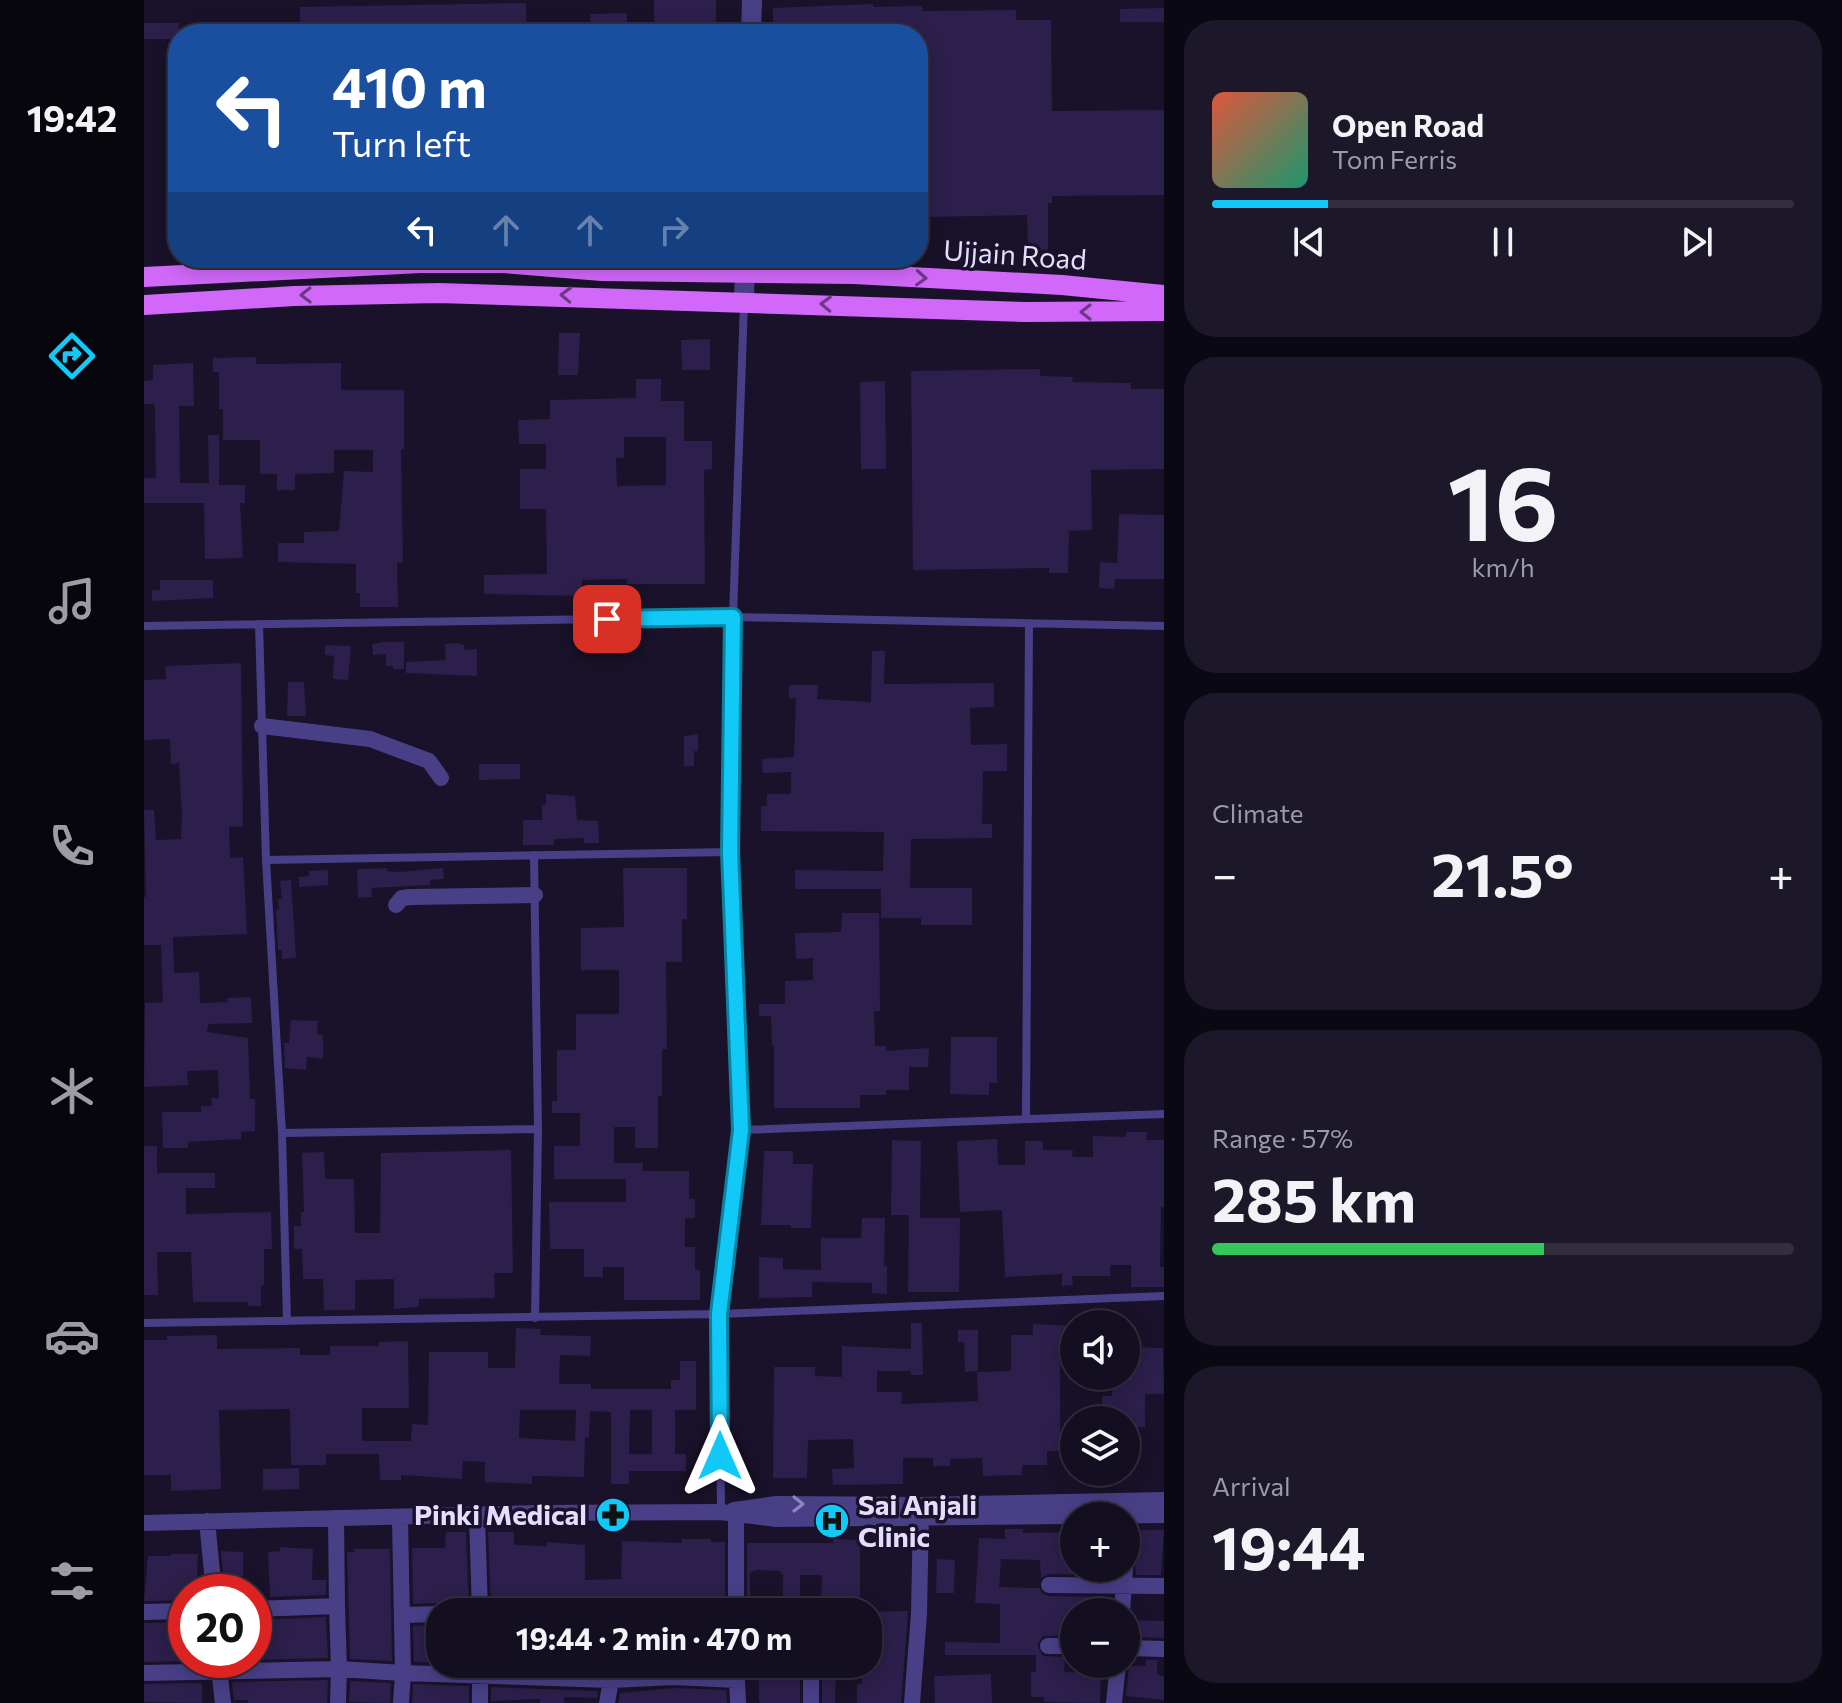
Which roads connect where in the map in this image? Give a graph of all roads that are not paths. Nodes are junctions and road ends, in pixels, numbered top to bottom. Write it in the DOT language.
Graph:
graph roads {
  1 [pos="752,0"];
  2 [pos="751,24"];
  3 [pos="322,268"];
  4 [pos="565,268"];
  5 [pos="673,268"];
  6 [pos="744,268"];
  7 [pos="784,268"];
  8 [pos="144,277"];
  9 [pos="1164,295"];
  10 [pos="744,301"];
  11 [pos="144,305"];
  12 [pos="1164,311"];
  13 [pos="733,617"];
  14 [pos="1029,623"];
  15 [pos="259,624"];
  16 [pos="144,626"];
  17 [pos="1164,626"];
  18 [pos="262,726"];
  19 [pos="441,778"];
  20 [pos="730,852"];
  21 [pos="534,855"];
  22 [pos="266,860"];
  23 [pos="535,895"];
  24 [pos="396,905"];
  25 [pos="1164,1114"];
  26 [pos="1026,1119"];
  27 [pos="538,1129"];
  28 [pos="741,1130"];
  29 [pos="282,1133"];
  30 [pos="1164,1296"];
  31 [pos="719,1314"];
  32 [pos="535,1318"];
  33 [pos="287,1321"];
  34 [pos="144,1323"];
  35 [pos="1164,1500"];
  36 [pos="1140,1506"];
  37 [pos="1060,1511"];
  38 [pos="921,1512"];
  39 [pos="1140,1512"];
  40 [pos="728,1514"];
  41 [pos="1164,1515"];
  42 [pos="477,1517"];
  43 [pos="336,1518"];
  44 [pos="400,1519"];
  45 [pos="207,1521"];
  46 [pos="144,1523"];
  47 [pos="212,1574"];
  48 [pos="1140,1580"];
  49 [pos="1074,1582"];
  50 [pos="1049,1585"];
  51 [pos="1164,1586"];
  52 [pos="480,1598"];
  53 [pos="735,1598"];
  54 [pos="337,1606"];
  55 [pos="272,1608"];
  56 [pos="168,1611"];
  57 [pos="144,1612"];
  58 [pos="426,1614"];
  59 [pos="402,1615"];
  60 [pos="1048,1646"];
  61 [pos="1060,1646"];
  62 [pos="1140,1648"];
  63 [pos="1164,1649"];
  64 [pos="272,1667"];
  65 [pos="339,1669"];
  66 [pos="168,1671"];
  67 [pos="426,1672"];
  68 [pos="144,1673"];
  69 [pos="403,1673"];
  70 [pos="220,1678"];
  71 [pos="480,1678"];
  72 [pos="585,1678"];
  73 [pos="653,1678"];
  74 [pos="737,1678"];
  75 [pos="811,1678"];
  76 [pos="1117,1678"];
  77 [pos="611,1680"];
  78 [pos="223,1703"];
  79 [pos="338,1703"];
  80 [pos="401,1703"];
  81 [pos="480,1703"];
  82 [pos="607,1703"];
  83 [pos="738,1703"];
  84 [pos="811,1703"];
  85 [pos="912,1703"];
  86 [pos="1114,1703"];
  1 -- 2 [label="street"];
  3 -- 8 [label="main road, Ujjain Road"];
  4 -- 5 [label="main road, Ujjain Road"];
  6 -- 10 [label="street"];
  7 -- 9 [label="main road, Ujjain Road, one-way"];
  10 -- 11 [label="main road, Ujjain Road, one-way"];
  12 -- 10 [label="main road, Ujjain Road, one-way"];
  10 -- 13 [label="lane"];
  13 -- 14 [label="lane"];
  13 -- 15 [label="lane"];
  13 -- 20 [label="lane"];
  14 -- 17 [label="lane"];
  14 -- 26 [label="lane"];
  15 -- 16 [label="lane"];
  15 -- 18 [label="lane"];
  18 -- 19 [label="street"];
  18 -- 22 [label="lane"];
  20 -- 21 [label="lane"];
  20 -- 28 [label="lane"];
  21 -- 22 [label="lane"];
  21 -- 23 [label="lane"];
  22 -- 29 [label="lane"];
  23 -- 24 [label="street"];
  23 -- 27 [label="lane"];
  25 -- 26 [label="lane"];
  26 -- 28 [label="lane"];
  27 -- 29 [label="lane"];
  27 -- 32 [label="lane"];
  28 -- 31 [label="lane"];
  29 -- 33 [label="lane"];
  30 -- 31 [label="lane"];
  31 -- 32 [label="lane"];
  31 -- 40 [label="lane"];
  32 -- 33 [label="lane"];
  33 -- 34 [label="lane"];
  35 -- 36 [label="street"];
  37 -- 38 [label="street"];
  38 -- 40 [label="street"];
  38 -- 85 [label="street"];
  39 -- 41 [label="street"];
  40 -- 42 [label="street"];
  40 -- 53 [label="street"];
  42 -- 44 [label="street"];
  42 -- 52 [label="street"];
  43 -- 44 [label="street"];
  43 -- 45 [label="street"];
  43 -- 54 [label="street"];
  44 -- 59 [label="street"];
  45 -- 46 [label="street"];
  45 -- 47 [label="street"];
  48 -- 51 [label="street"];
  49 -- 50 [label="street"];
  54 -- 55 [label="street"];
  54 -- 65 [label="street"];
  56 -- 57 [label="street"];
  58 -- 59 [label="street"];
  59 -- 69 [label="street"];
  60 -- 61 [label="street"];
  62 -- 63 [label="street"];
  64 -- 65 [label="street"];
  65 -- 69 [label="street"];
  65 -- 79 [label="street"];
  66 -- 68 [label="street"];
  67 -- 69 [label="street"];
  69 -- 80 [label="street"];
  70 -- 78 [label="street"];
  71 -- 81 [label="street"];
  72 -- 77 [label="street"];
  73 -- 77 [label="street"];
  74 -- 83 [label="street"];
  75 -- 84 [label="street"];
  76 -- 86 [label="street"];
  77 -- 82 [label="street"];
}
